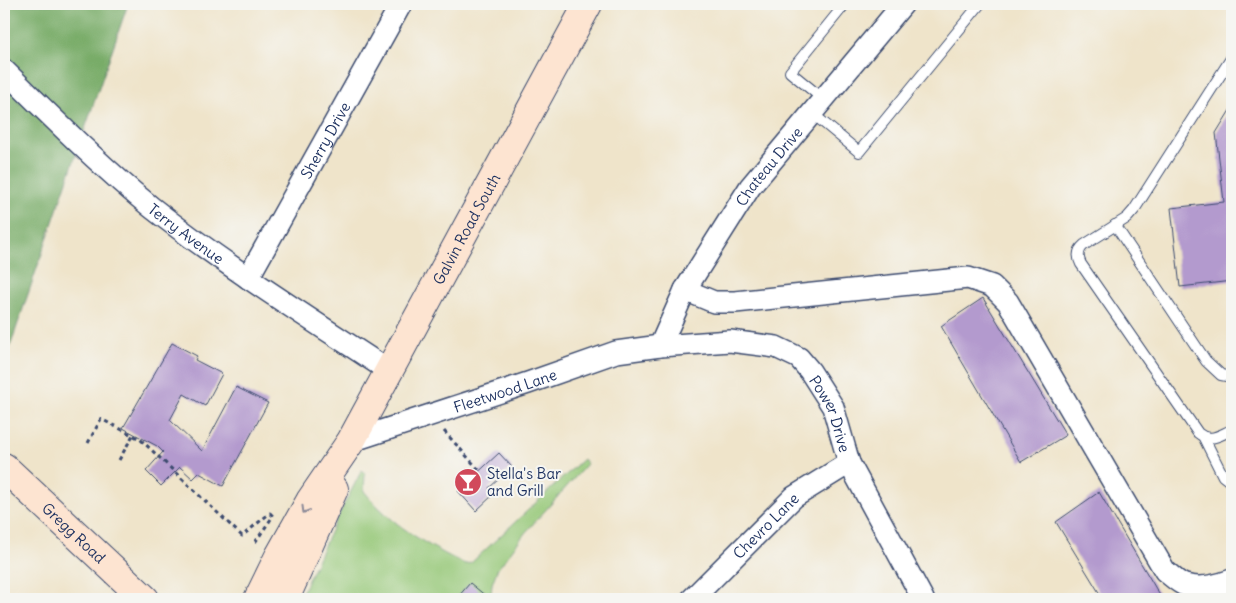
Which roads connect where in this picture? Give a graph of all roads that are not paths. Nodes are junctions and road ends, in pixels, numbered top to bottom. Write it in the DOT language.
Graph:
graph roads {
  1 [pos="402,4"];
  2 [pos="845,4"];
  3 [pos="903,4"];
  4 [pos="980,4"];
  5 [pos="587,8"];
  6 [pos="1232,57"];
  7 [pos="4,70"];
  8 [pos="817,106"];
  9 [pos="1115,225"];
  10 [pos="248,278"];
  11 [pos="685,290"];
  12 [pos="660,346"];
  13 [pos="389,371"];
  14 [pos="1232,376"];
  15 [pos="1232,430"];
  16 [pos="1204,438"];
  17 [pos="351,441"];
  18 [pos="849,463"];
  19 [pos="4,467"];
  20 [pos="1232,483"];
  21 [pos="1232,580"];
  22 [pos="145,599"];
  23 [pos="258,599"];
  24 [pos="285,599"];
  25 [pos="692,599"];
  26 [pos="923,599"];
  1 -- 10 [label="street, Sherry Drive"];
  2 -- 8 [label="lane"];
  3 -- 8 [label="street, Chateau Drive"];
  4 -- 8 [label="lane"];
  5 -- 13 [label="main road, Galvin Road South"];
  6 -- 9 [label="lane"];
  7 -- 10 [label="street, Terry Avenue"];
  8 -- 11 [label="street, Chateau Drive"];
  9 -- 14 [label="lane"];
  9 -- 16 [label="lane"];
  10 -- 13 [label="street, Terry Avenue"];
  11 -- 12 [label="street, Chateau Drive"];
  11 -- 21 [label="street"];
  12 -- 17 [label="street, Fleetwood Lane"];
  12 -- 18 [label="street, Power Drive"];
  13 -- 17 [label="main road, Galvin Road South"];
  15 -- 16 [label="lane"];
  16 -- 20 [label="lane"];
  17 -- 23 [label="main road, Galvin Road South, one-way"];
  17 -- 24 [label="main road, Galvin Road South"];
  18 -- 25 [label="street, Chevro Lane"];
  18 -- 26 [label="street, Power Drive"];
  19 -- 22 [label="main road, Gregg Road"];
}
